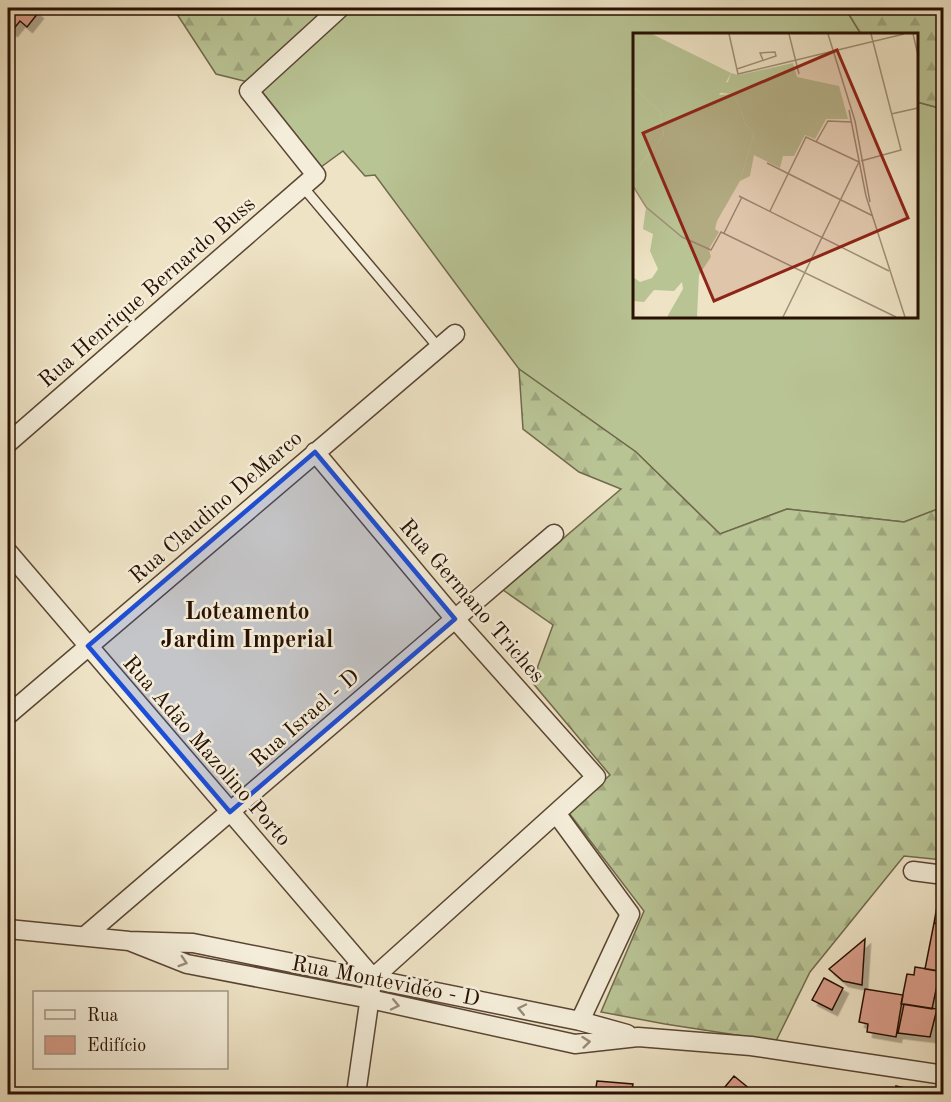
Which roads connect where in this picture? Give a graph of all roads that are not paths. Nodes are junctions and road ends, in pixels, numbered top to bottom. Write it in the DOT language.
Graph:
graph roads {
  1 [pos="340,8"];
  2 [pos="309,181"];
  3 [pos="454,333"];
  4 [pos="438,347"];
  5 [pos="8,443"];
  6 [pos="315,452"];
  7 [pos="555,534"];
  8 [pos="8,552"];
  9 [pos="455,620"];
  10 [pos="88,646"];
  11 [pos="8,715"];
  12 [pos="230,812"];
  13 [pos="556,813"];
  14 [pos="913,871"];
  15 [pos="944,875"];
  16 [pos="8,929"];
  17 [pos="85,936"];
  18 [pos="129,941"];
  19 [pos="267,956"];
  20 [pos="373,978"];
  21 [pos="262,979"];
  22 [pos="370,999"];
  23 [pos="580,1021"];
  24 [pos="638,1037"];
  25 [pos="944,1075"];
  26 [pos="356,1095"];
  1 -- 2 [label="street"];
  2 -- 4 [label="lane"];
  2 -- 5 [label="street, Rua Henrique Bernardo Buss"];
  3 -- 4 [label="street, Rua Claudino DeMarco"];
  4 -- 6 [label="street, Rua Claudino DeMarco"];
  6 -- 9 [label="street, Rua Germano Triches"];
  6 -- 10 [label="street, Rua Claudino DeMarco"];
  7 -- 9 [label="street, Rua Israel - D"];
  8 -- 10 [label="street, Rua Adão Mazolino Porto"];
  9 -- 12 [label="street, Rua Israel - D"];
  9 -- 13 [label="street, Rua Germano Triches"];
  10 -- 11 [label="street, Rua Claudino DeMarco"];
  10 -- 12 [label="street, Rua Adão Mazolino Porto"];
  12 -- 17 [label="street, Rua Israel - D"];
  12 -- 20 [label="street, Rua Adão Mazolino Porto"];
  13 -- 20 [label="street"];
  13 -- 23 [label="street"];
  14 -- 15 [label="street"];
  16 -- 17 [label="street, Rua Montevidéo - D"];
  17 -- 18 [label="street, Rua Montevidéo - D"];
  18 -- 19 [label="street, Rua Montevidéo - D"];
  18 -- 21 [label="street, Rua Montevidéo - D, one-way"];
  19 -- 20 [label="street, Rua Montevidéo - D"];
  19 -- 21 [label="street"];
  20 -- 22 [label="street"];
  23 -- 20 [label="street, Rua Montevidéo - D, one-way"];
  21 -- 22 [label="street, Rua Montevidéo - D"];
  22 -- 24 [label="street, Rua Montevidéo - D, one-way"];
  22 -- 26 [label="street"];
  23 -- 24 [label="street, Rua Montevidéo - D"];
  24 -- 25 [label="street, Rua Montevidéo - D"];
}
